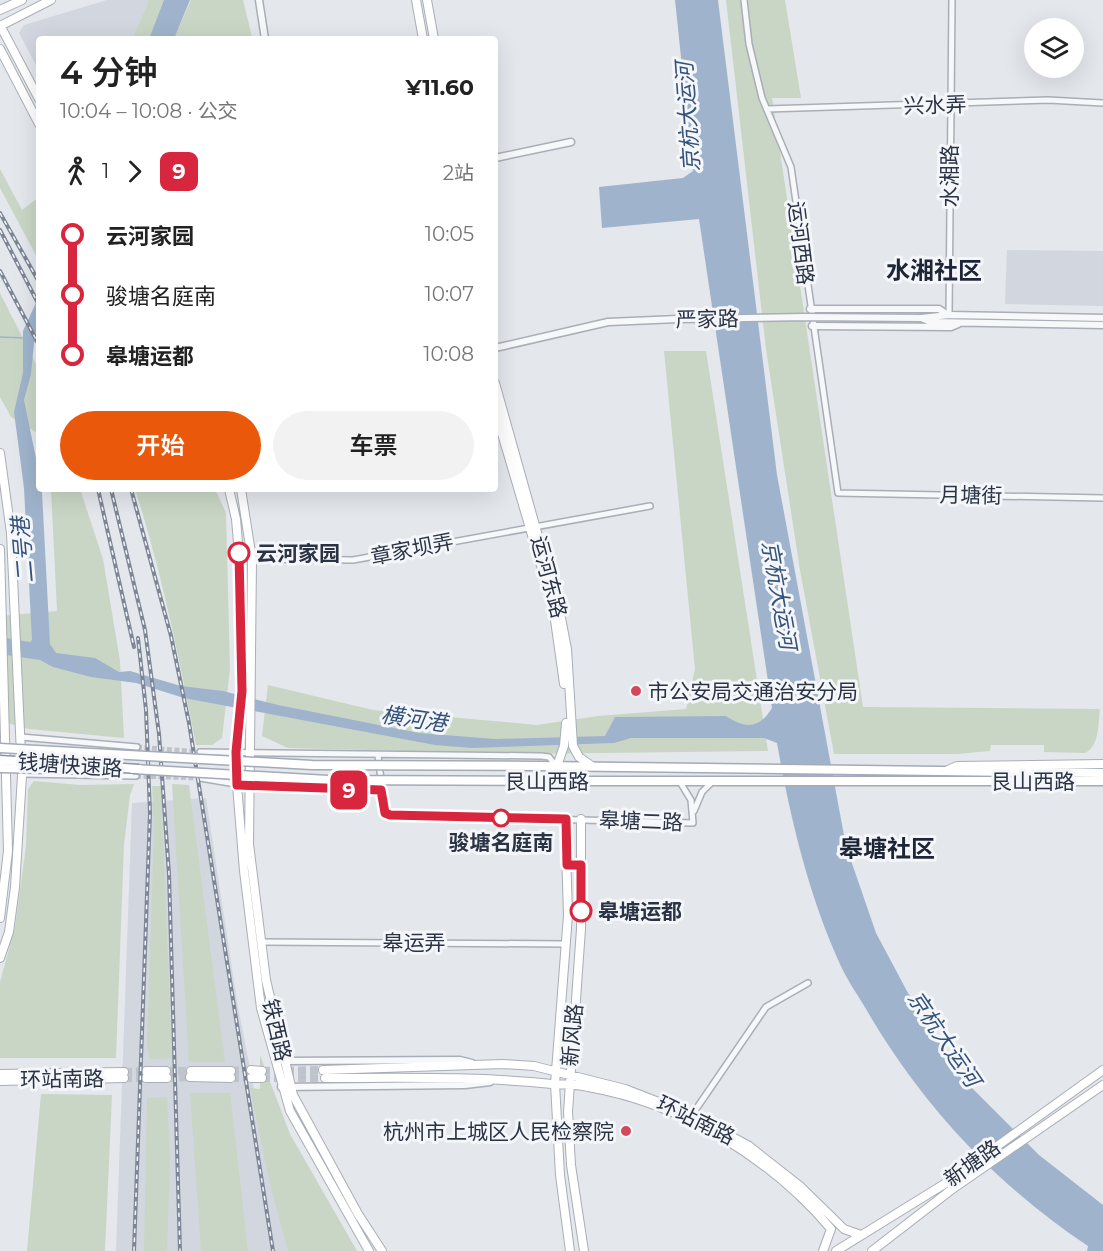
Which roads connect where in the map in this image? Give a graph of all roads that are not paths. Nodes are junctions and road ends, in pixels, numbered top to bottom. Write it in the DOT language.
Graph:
graph roads {
  1 [pos="22,0"];
  2 [pos="51,0"];
  3 [pos="259,0"];
  4 [pos="416,0"];
  5 [pos="427,0"];
  6 [pos="744,0"];
  7 [pos="952,0"];
  8 [pos="0,10"];
  9 [pos="0,26"];
  10 [pos="265,36"];
  11 [pos="422,36"];
  12 [pos="433,36"];
  13 [pos="0,50"];
  14 [pos="36,93"];
  15 [pos="1103,103"];
  16 [pos="949,105"];
  17 [pos="767,110"];
  18 [pos="36,118"];
  19 [pos="571,142"];
  20 [pos="498,157"];
  21 [pos="810,309"];
  22 [pos="949,315"];
  23 [pos="921,318"];
  24 [pos="1103,318"];
  25 [pos="962,323"];
  26 [pos="1103,325"];
  27 [pos="812,326"];
  28 [pos="498,347"];
  29 [pos="498,395"];
  30 [pos="498,419"];
  31 [pos="0,453"];
  32 [pos="230,492"];
  33 [pos="241,492"];
  34 [pos="838,492"];
  35 [pos="1103,498"];
  36 [pos="650,506"];
  37 [pos="532,527"];
  38 [pos="0,549"];
  39 [pos="252,559"];
  40 [pos="1,635"];
  41 [pos="2,731"];
  42 [pos="569,734"];
  43 [pos="21,737"];
  44 [pos="137,747"];
  45 [pos="0,748"];
  46 [pos="200,752"];
  47 [pos="236,752"];
  48 [pos="249,752"];
  49 [pos="378,755"];
  50 [pos="0,760"];
  51 [pos="1103,764"];
  52 [pos="557,766"];
  53 [pos="594,767"];
  54 [pos="948,770"];
  55 [pos="3,771"];
  56 [pos="138,773"];
  57 [pos="1103,773"];
  58 [pos="22,774"];
  59 [pos="200,778"];
  60 [pos="680,782"];
  61 [pos="712,782"];
  62 [pos="1100,782"];
  63 [pos="237,785"];
  64 [pos="248,786"];
  65 [pos="381,790"];
  66 [pos="694,813"];
  67 [pos="566,819"];
  68 [pos="580,819"];
  69 [pos="567,865"];
  70 [pos="581,865"];
  71 [pos="0,918"];
  72 [pos="262,942"];
  73 [pos="566,944"];
  74 [pos="0,958"];
  75 [pos="808,983"];
  76 [pos="283,1061"];
  77 [pos="502,1064"];
  78 [pos="556,1070"];
  79 [pos="1103,1070"];
  80 [pos="0,1074"];
  81 [pos="167,1074"];
  82 [pos="191,1074"];
  83 [pos="231,1074"];
  84 [pos="251,1074"];
  85 [pos="262,1074"];
  86 [pos="146,1075"];
  87 [pos="507,1080"];
  88 [pos="568,1080"];
  89 [pos="0,1081"];
  90 [pos="555,1084"];
  91 [pos="1103,1085"];
  92 [pos="281,1087"];
  93 [pos="291,1087"];
  94 [pos="692,1115"];
  95 [pos="949,1186"];
  96 [pos="861,1235"];
  97 [pos="875,1250"];
  98 [pos="369,1251"];
  99 [pos="382,1251"];
  100 [pos="570,1251"];
  101 [pos="584,1251"];
  102 [pos="823,1251"];
  103 [pos="836,1251"];
  1 -- 8 [label="main road"];
  2 -- 9 [label="main road"];
  3 -- 10 [label="street"];
  4 -- 11 [label="main road"];
  5 -- 12 [label="main road"];
  6 -- 17 [label="street, 运河西路"];
  7 -- 16 [label="street, 水湘路"];
  9 -- 14 [label="main road"];
  13 -- 18 [label="main road"];
  15 -- 16 [label="street, 兴水弄"];
  16 -- 17 [label="street, 兴水弄"];
  16 -- 22 [label="street, 水湘路"];
  17 -- 21 [label="street, 运河西路"];
  19 -- 20 [label="street"];
  21 -- 22 [label="street, 严家路"];
  21 -- 27 [label="street, 运河西路"];
  22 -- 23 [label="street, 严家路"];
  22 -- 24 [label="street, 严家路"];
  23 -- 25 [label="street, 严家路"];
  23 -- 28 [label="street, 严家路, bridge"];
  25 -- 26 [label="street, 严家路"];
  25 -- 27 [label="street, 严家路"];
  27 -- 34 [label="street, 运河西路"];
  29 -- 37 [label="main road, 运河东路"];
  30 -- 37 [label="main road, 运河东路"];
  31 -- 43 [label="main road"];
  32 -- 47 [label="main road, 铁西路"];
  33 -- 39 [label="main road, 铁西路"];
  34 -- 35 [label="street, 月塘街"];
  36 -- 37 [label="street, 章家坝弄"];
  37 -- 39 [label="street, 章家坝弄"];
  37 -- 42 [label="main road, 运河东路"];
  38 -- 40 [label="main road"];
  39 -- 48 [label="main road, 铁西路"];
  40 -- 41 [label="main road"];
  41 -- 43 [label="main road"];
  41 -- 55 [label="main road"];
  42 -- 52 [label="main road, 运河东路"];
  42 -- 53 [label="main road, 运河东路"];
  43 -- 44 [label="street"];
  43 -- 58 [label="main road"];
  45 -- 52 [label="main road, 艮山西路, bridge"];
  46 -- 47 [label="street, 艮山西路"];
  47 -- 48 [label="street, 艮山西路"];
  47 -- 63 [label="main road, 铁西路"];
  48 -- 49 [label="street, 艮山西路"];
  48 -- 64 [label="main road, 铁西路"];
  49 -- 52 [label="street, 艮山西路"];
  49 -- 65 [label="street"];
  50 -- 56 [label="main road, 钱塘快速路, bridge"];
  51 -- 54 [label="main road, 艮山西路"];
  52 -- 53 [label="main road, 艮山西路"];
  53 -- 54 [label="main road, 艮山西路"];
  54 -- 57 [label="main road, 艮山西路"];
  55 -- 56 [label="main road, 艮山西路, bridge"];
  55 -- 58 [label="main road"];
  55 -- 71 [label="main road"];
  56 -- 58 [label="street, 艮山西路"];
  56 -- 60 [label="main road, 艮山西路, bridge"];
  58 -- 74 [label="main road"];
  59 -- 63 [label="street"];
  60 -- 61 [label="main road, 艮山西路"];
  60 -- 66 [label="street"];
  61 -- 62 [label="main road, 艮山西路"];
  61 -- 66 [label="street"];
  63 -- 64 [label="street"];
  63 -- 92 [label="main road, 铁西路"];
  64 -- 65 [label="street"];
  64 -- 72 [label="main road, 铁西路"];
  65 -- 67 [label="street, 皋塘二路"];
  66 -- 68 [label="street, 皋塘二路"];
  67 -- 68 [label="street, 皋塘二路"];
  67 -- 69 [label="main road, 新风路"];
  68 -- 70 [label="main road, 新风路"];
  69 -- 70 [label="main road"];
  69 -- 73 [label="main road, 新风路"];
  70 -- 88 [label="main road, 新风路"];
  72 -- 73 [label="street, 皋运弄"];
  72 -- 76 [label="main road, 铁西路"];
  73 -- 78 [label="main road, 新风路"];
  75 -- 94 [label="street"];
  76 -- 77 [label="street, 环站南路"];
  76 -- 93 [label="main road, 铁西路"];
  77 -- 78 [label="main road, 环站南路"];
  77 -- 87 [label="main road, 环站南路"];
  78 -- 88 [label="main road, 环站南路"];
  78 -- 90 [label="main road, 新风路"];
  79 -- 95 [label="main road, 新塘路"];
  80 -- 89 [label="main road, 环站南路"];
  81 -- 86 [label="main road"];
  82 -- 83 [label="main road"];
  84 -- 85 [label="main road"];
  87 -- 90 [label="main road, 环站南路"];
  87 -- 93 [label="street, 环站南路"];
  88 -- 90 [label="main road, 环站南路"];
  88 -- 94 [label="main road, 环站南路"];
  88 -- 101 [label="main road, 新风路"];
  88 -- 102 [label="main road, 环站南路"];
  90 -- 100 [label="main road, 新风路"];
  91 -- 95 [label="main road, 新塘路"];
  92 -- 93 [label="street, 环站南路"];
  92 -- 98 [label="main road, 铁西路"];
  93 -- 99 [label="main road, 铁西路"];
  94 -- 96 [label="main road, 环站南路"];
  95 -- 96 [label="main road, 新塘路"];
  95 -- 97 [label="main road, 新塘路"];
  96 -- 103 [label="main road, 新塘路"];
}
